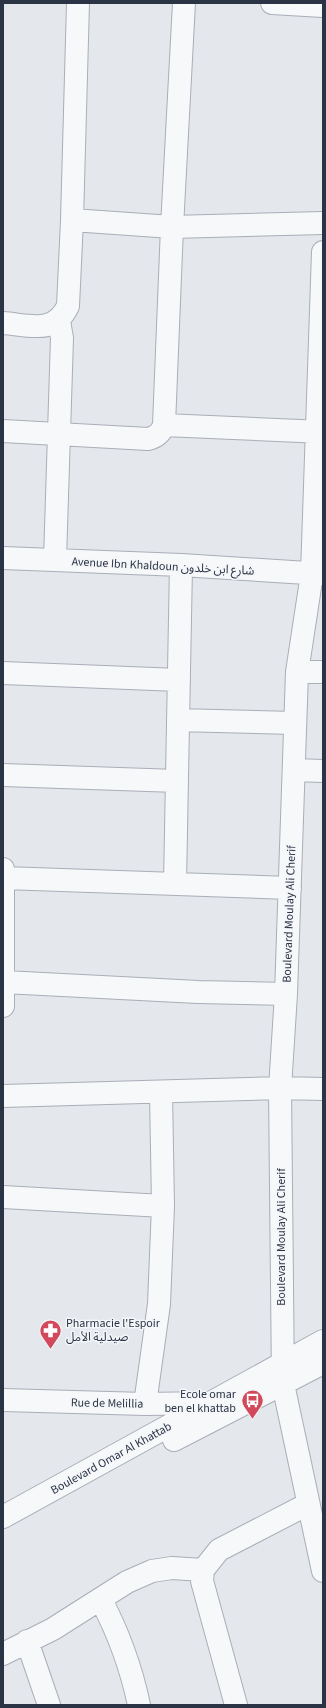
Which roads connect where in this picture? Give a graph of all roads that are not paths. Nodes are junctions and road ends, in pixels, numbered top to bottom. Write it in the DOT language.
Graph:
graph roads {
  1 [pos="78,3"];
  2 [pos="184,3"];
  3 [pos="272,3"];
  4 [pos="323,6"];
  5 [pos="72,220"];
  6 [pos="323,223"];
  7 [pos="172,227"];
  8 [pos="323,252"];
  9 [pos="59,321"];
  10 [pos="3,323"];
  11 [pos="164,425"];
  12 [pos="3,431"];
  13 [pos="320,432"];
  14 [pos="58,433"];
  15 [pos="3,558"];
  16 [pos="55,560"];
  17 [pos="181,565"];
  18 [pos="317,574"];
  19 [pos="297,672"];
  20 [pos="323,672"];
  21 [pos="3,673"];
  22 [pos="179,680"];
  23 [pos="178,720"];
  24 [pos="295,723"];
  25 [pos="294,770"];
  26 [pos="323,771"];
  27 [pos="3,775"];
  28 [pos="177,781"];
  29 [pos="4,874"];
  30 [pos="175,884"];
  31 [pos="290,888"];
  32 [pos="4,982"];
  33 [pos="286,994"];
  34 [pos="3,1006"];
  35 [pos="280,1088"];
  36 [pos="323,1089"];
  37 [pos="161,1092"];
  38 [pos="3,1096"];
  39 [pos="3,1197"];
  40 [pos="163,1206"];
  41 [pos="323,1341"];
  42 [pos="323,1363"];
  43 [pos="282,1374"];
  44 [pos="3,1400"];
  45 [pos="212,1403"];
  46 [pos="145,1404"];
  47 [pos="308,1504"];
  48 [pos="3,1518"];
  49 [pos="3,1533"];
  50 [pos="321,1558"];
  51 [pos="203,1570"];
  52 [pos="101,1600"];
  53 [pos="27,1641"];
  54 [pos="3,1654"];
  55 [pos="49,1705"];
  56 [pos="139,1705"];
  57 [pos="236,1705"];
  1 -- 5 [label="street"];
  2 -- 7 [label="street"];
  3 -- 4 [label="street"];
  5 -- 7 [label="street"];
  5 -- 9 [label="street"];
  6 -- 7 [label="street"];
  7 -- 11 [label="street"];
  8 -- 13 [label="street, Boulevard Moulay Ali Cherif"];
  9 -- 10 [label="street"];
  9 -- 14 [label="street"];
  11 -- 13 [label="street"];
  11 -- 14 [label="street"];
  12 -- 14 [label="street"];
  13 -- 18 [label="street, Boulevard Moulay Ali Cherif"];
  14 -- 16 [label="street"];
  15 -- 16 [label="street, Avenue Ibn Khaldoun شارع ابن خلدون"];
  16 -- 17 [label="street, Avenue Ibn Khaldoun شارع ابن خلدون"];
  17 -- 18 [label="street, Avenue Ibn Khaldoun شارع ابن خلدون"];
  17 -- 22 [label="street"];
  18 -- 19 [label="street, Boulevard Moulay Ali Cherif"];
  19 -- 20 [label="street"];
  19 -- 24 [label="street, Boulevard Moulay Ali Cherif"];
  21 -- 22 [label="street"];
  22 -- 23 [label="street"];
  23 -- 24 [label="street"];
  23 -- 28 [label="street"];
  24 -- 25 [label="street, Boulevard Moulay Ali Cherif"];
  25 -- 26 [label="street"];
  25 -- 31 [label="street, Boulevard Moulay Ali Cherif"];
  27 -- 28 [label="street"];
  28 -- 30 [label="street"];
  29 -- 30 [label="street"];
  29 -- 32 [label="street"];
  30 -- 31 [label="street"];
  31 -- 33 [label="street, Boulevard Moulay Ali Cherif"];
  32 -- 33 [label="street"];
  32 -- 34 [label="street"];
  33 -- 35 [label="street, Boulevard Moulay Ali Cherif"];
  35 -- 36 [label="street"];
  35 -- 37 [label="street"];
  35 -- 43 [label="street, Boulevard Moulay Ali Cherif"];
  37 -- 38 [label="street"];
  37 -- 40 [label="street"];
  39 -- 40 [label="street"];
  40 -- 46 [label="street"];
  41 -- 43 [label="street, Boulevard Omar Al Khattab"];
  42 -- 43 [label="street, Boulevard Omar Al Khattab"];
  43 -- 45 [label="street, Boulevard Omar Al Khattab"];
  43 -- 47 [label="street, Boulevard Moulay Ali Cherif"];
  43 -- 49 [label="street, Boulevard Omar Al Khattab"];
  44 -- 46 [label="street, Rue de Melillia"];
  45 -- 46 [label="street, Rue de Melillia"];
  45 -- 48 [label="street, Boulevard Omar Al Khattab"];
  47 -- 50 [label="street, Boulevard Moulay Ali Cherif"];
  47 -- 51 [label="street"];
  51 -- 52 [label="street"];
  51 -- 57 [label="street"];
  52 -- 53 [label="street"];
  52 -- 56 [label="street"];
  53 -- 54 [label="street"];
  53 -- 55 [label="street"];
}
